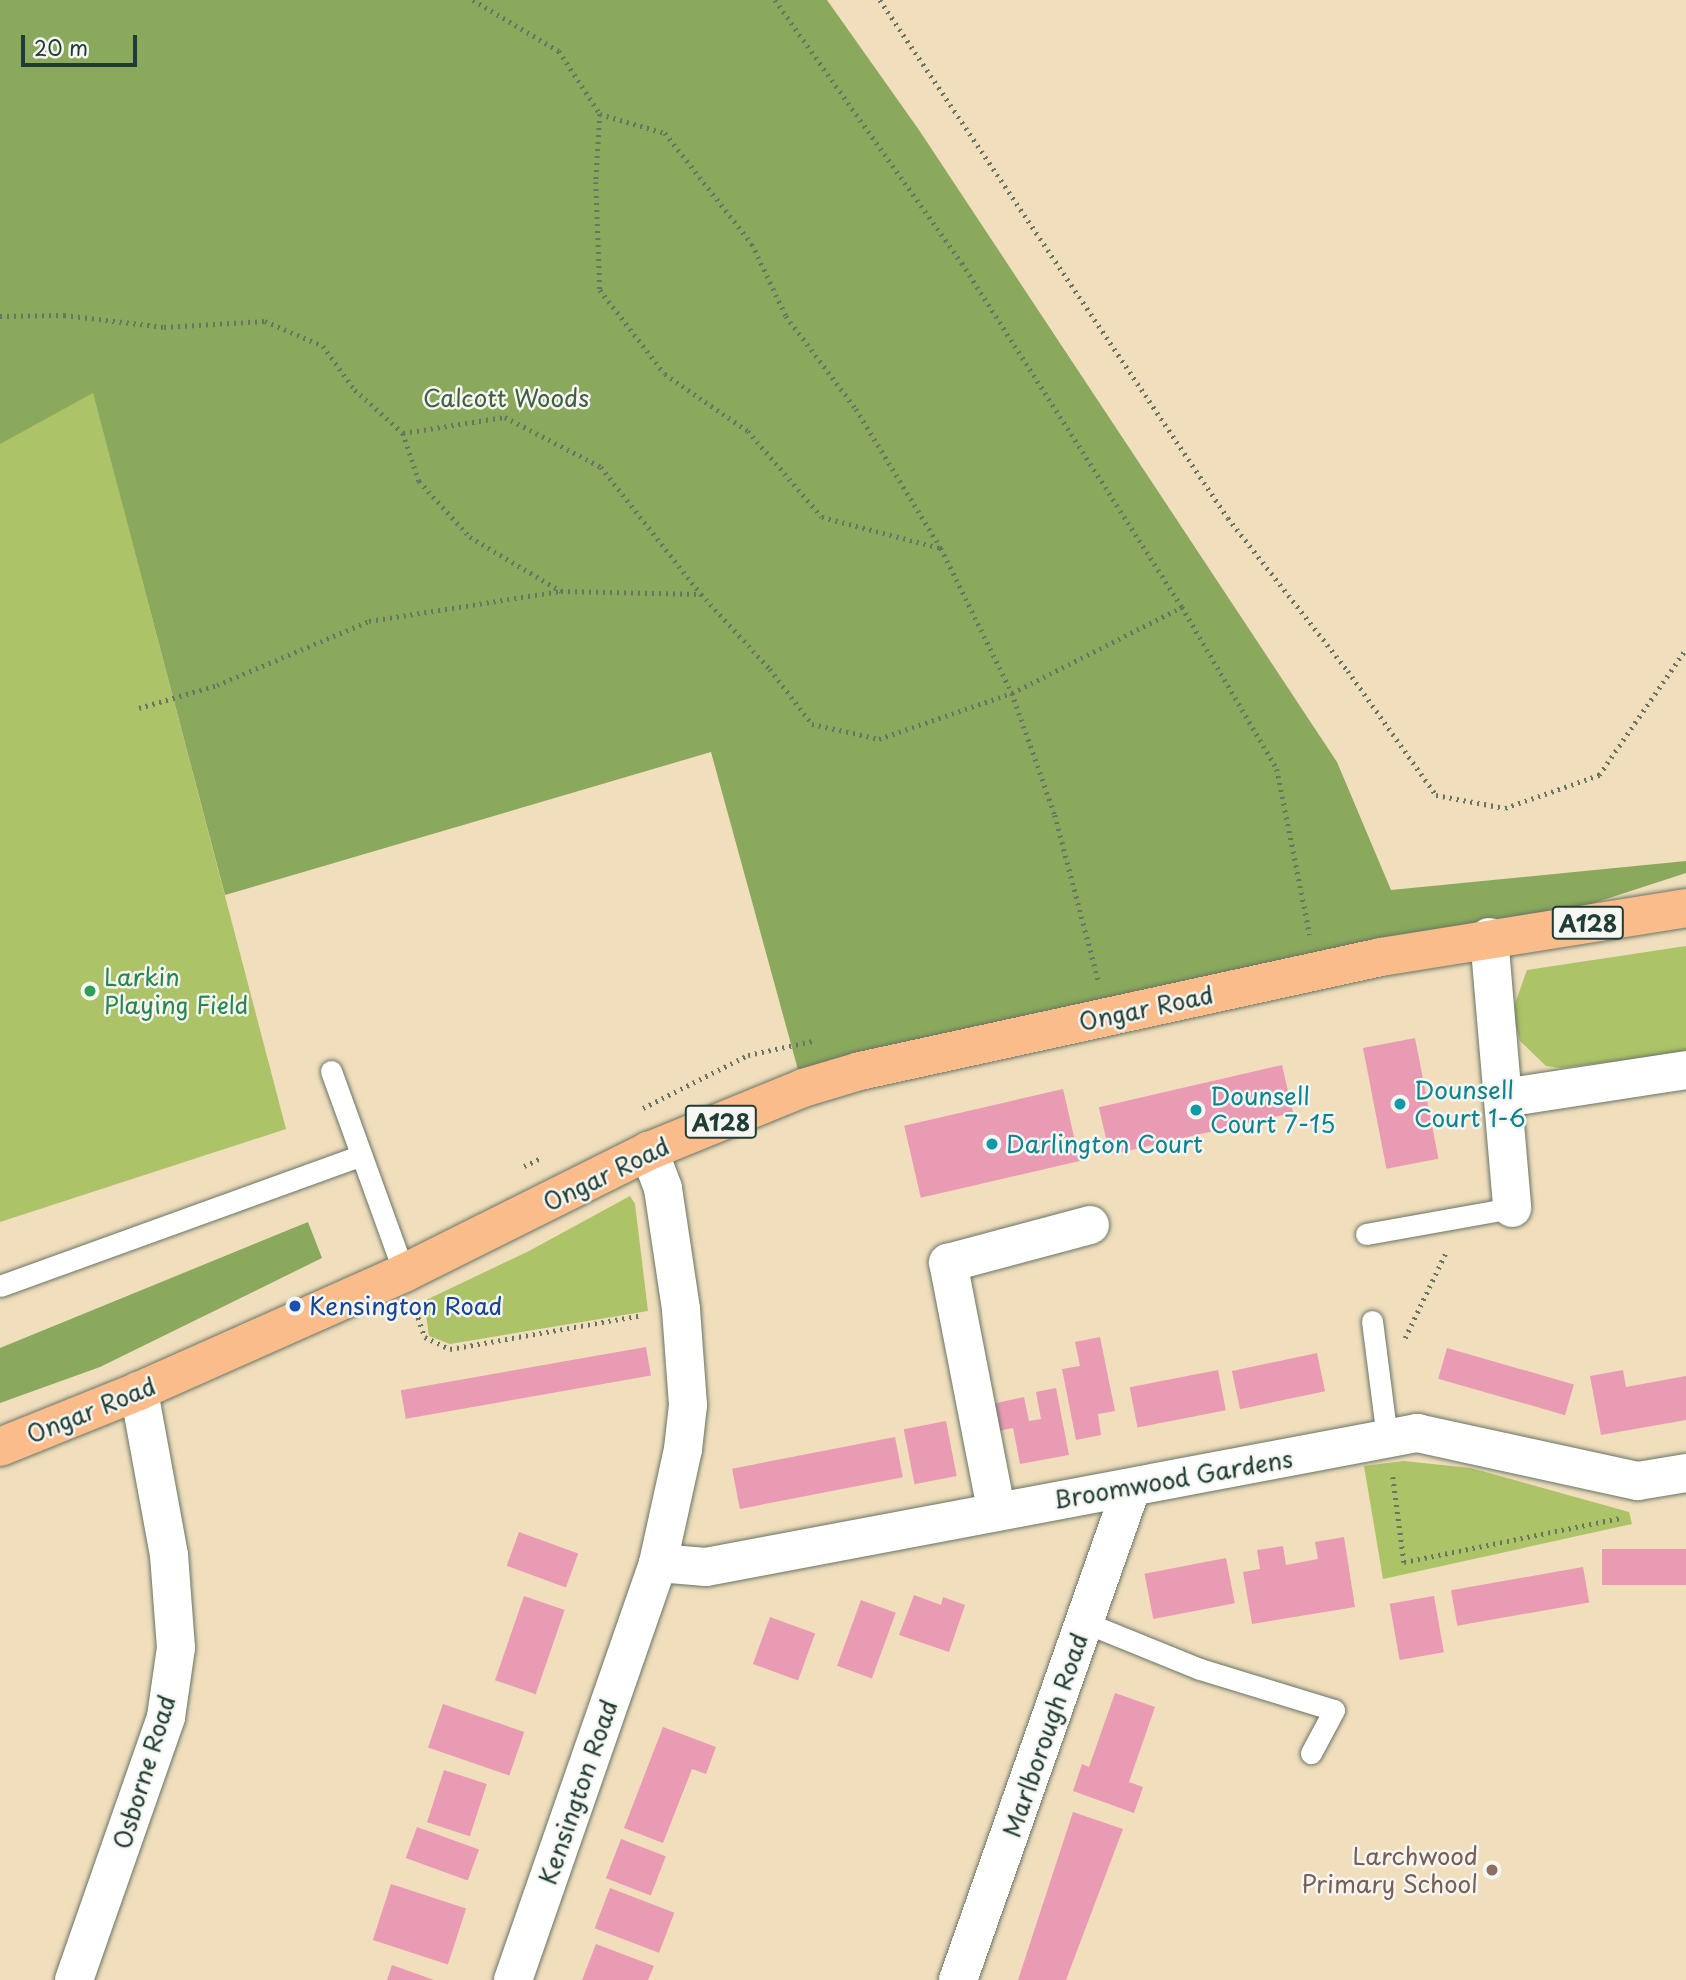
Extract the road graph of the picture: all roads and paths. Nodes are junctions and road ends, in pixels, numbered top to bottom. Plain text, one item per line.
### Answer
1 (473, 0) edge
2 (775, 0) edge
3 (880, 0) edge
4 (600, 114) junction
5 (0, 316) edge
6 (403, 433) junction
7 (941, 548) junction
8 (561, 591) junction
9 (701, 594) junction
10 (1182, 607) junction
11 (1686, 649) edge
12 (1012, 693) junction
13 (139, 708) dead end
14 (1686, 908) edge
15 (1489, 937) junction
16 (1318, 970) junction
17 (1104, 1018) junction
18 (1686, 1070) edge
19 (331, 1071) dead end
20 (1504, 1097) junction
21 (649, 1151) junction
22 (360, 1156) junction
23 (1512, 1208) joint
24 (1475, 1215) junction
25 (1090, 1225) dead end
26 (1366, 1234) dead end
27 (404, 1273) junction
28 (0, 1286) edge
29 (681, 1309) junction
30 (1371, 1321) dead end
31 (1380, 1383) junction
32 (139, 1391) junction
33 (1387, 1438) junction
34 (0, 1447) edge
35 (1686, 1473) edge
36 (1131, 1489) junction
37 (996, 1509) junction
38 (1634, 1516) dead end
39 (658, 1563) junction
40 (1084, 1622) junction
41 (1311, 1754) dead end
42 (74, 1980) edge
43 (513, 1980) edge
44 (958, 1980) edge

1 - 4 path
2 - 10 path
3 - 11 path
4 - 7 path
4 - 7 path
5 - 6 path
6 - 8 path
6 - 9 path
7 - 12 path
8 - 9 path
8 - 13 path
9 - 12 path
10 - 12 path
10 - 16 path
12 - 17 path
14 - 15 main road, Ongar Road / A128
15 - 16 main road, Ongar Road / A128
15 - 20 street
16 - 17 main road, Ongar Road / A128
17 - 21 main road, Ongar Road / A128
18 - 20 street
19 - 22 lane
20 - 23 street
21 - 27 main road, Ongar Road / A128
21 - 29 street, Kensington Road
22 - 27 lane
22 - 28 lane
23 - 24 lane
24 - 26 lane
24 - 31 path
25 - 37 street
27 - 29 path
27 - 32 main road, Ongar Road / A128
29 - 39 street, Kensington Road
30 - 31 lane
31 - 33 lane
32 - 34 main road, Ongar Road / A128
32 - 42 street, Osborne Road
33 - 35 street, Broomwood Gardens
33 - 36 street, Broomwood Gardens
33 - 38 path
36 - 37 street, Broomwood Gardens
36 - 40 street, Marlborough Road
37 - 39 street, Broomwood Gardens
39 - 43 street, Kensington Road
40 - 41 lane
40 - 44 street, Marlborough Road

